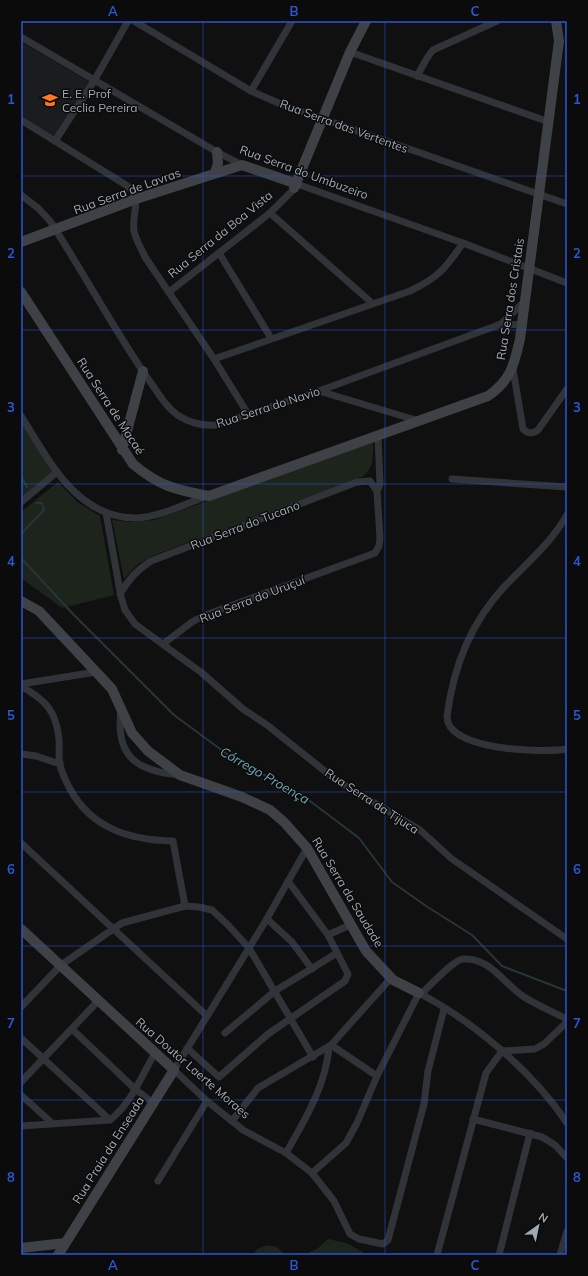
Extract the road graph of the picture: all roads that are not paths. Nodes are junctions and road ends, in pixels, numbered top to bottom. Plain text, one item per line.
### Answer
1 (128, 21) edge
2 (134, 21) edge
3 (292, 21) edge
4 (366, 21) edge
5 (497, 21) edge
6 (556, 21) edge
7 (21, 37) edge
8 (350, 52) junction
9 (417, 76) junction
10 (94, 81) junction
11 (251, 91) junction
12 (322, 119) junction
13 (21, 120) edge
14 (549, 122) junction
15 (55, 141) junction
16 (217, 152) junction
17 (242, 165) junction
18 (215, 174) junction
19 (296, 186) junction
20 (21, 195) edge
21 (538, 195) junction
22 (136, 199) junction
23 (567, 204) edge
24 (270, 213) junction
25 (56, 230) junction
26 (21, 242) edge
27 (463, 243) junction
28 (219, 253) junction
29 (528, 267) junction
30 (567, 283) edge
31 (21, 292) edge
32 (168, 292) junction
33 (524, 302) junction
34 (372, 303) junction
35 (501, 324) junction
36 (521, 325) junction
37 (271, 338) junction
38 (214, 359) junction
39 (513, 369) junction
40 (143, 371) junction
41 (567, 389) edge
42 (319, 391) junction
43 (248, 414) junction
44 (21, 416) edge
45 (421, 421) junction
46 (378, 436) junction
47 (122, 450) junction
48 (57, 472) junction
49 (452, 479) dead end
50 (567, 487) edge
51 (377, 491) junction
52 (209, 496) junction
53 (21, 502) edge
54 (106, 513) junction
55 (567, 515) edge
56 (120, 594) junction
57 (21, 601) edge
58 (163, 644) junction
59 (96, 672) junction
60 (21, 685) edge
61 (121, 707) junction
62 (567, 749) edge
63 (21, 754) edge
64 (60, 764) junction
65 (180, 775) junction
66 (21, 843) edge
67 (307, 848) junction
68 (288, 881) junction
69 (185, 906) junction
70 (267, 919) junction
71 (350, 925) junction
72 (21, 929) edge
73 (113, 929) junction
74 (328, 935) junction
75 (567, 938) edge
76 (249, 948) junction
77 (337, 952) junction
78 (60, 965) junction
79 (312, 969) junction
80 (391, 978) junction
81 (275, 991) junction
82 (420, 994) junction
83 (99, 1000) junction
84 (21, 1007) edge
85 (444, 1009) junction
86 (206, 1015) junction
87 (290, 1020) junction
88 (567, 1020) edge
89 (72, 1029) junction
90 (224, 1033) dead end
91 (21, 1038) edge
92 (330, 1046) junction
93 (187, 1048) junction
94 (502, 1051) junction
95 (155, 1052) junction
96 (313, 1057) junction
97 (44, 1059) junction
98 (174, 1070) junction
99 (377, 1076) junction
100 (21, 1082) edge
101 (135, 1089) junction
102 (21, 1095) edge
103 (207, 1101) junction
104 (153, 1103) junction
105 (473, 1119) junction
106 (110, 1120) junction
107 (232, 1121) junction
108 (52, 1123) junction
109 (567, 1123) edge
110 (21, 1126) edge
111 (530, 1133) junction
112 (286, 1153) junction
113 (567, 1158) edge
114 (312, 1173) junction
115 (158, 1181) dead end
116 (567, 1231) edge
117 (65, 1243) junction
118 (21, 1248) edge
119 (58, 1255) edge
120 (437, 1255) edge
121 (499, 1255) edge
122 (560, 1255) edge

1 - 10 street
2 - 11 street, Rua Serra das Vertentes
3 - 11 street
4 - 8 street, Rua Serra da Boa Vista
5 - 9 street
6 - 14 street, Rua Serra dos Cristais
7 - 10 street, Rua Serra do Umbuzeiro
8 - 9 street
8 - 12 street, Rua Serra da Boa Vista
9 - 14 street
10 - 15 street
10 - 16 street, Rua Serra do Umbuzeiro
11 - 12 street, Rua Serra das Vertentes
12 - 19 street, Rua Serra da Boa Vista
12 - 21 street, Rua Serra das Vertentes
13 - 15 street
14 - 21 street, Rua Serra dos Cristais
15 - 22 street
16 - 17 street, Rua Serra do Umbuzeiro
16 - 18 street
17 - 18 street, Rua Serra de Lavras
17 - 19 street, Rua Serra do Umbuzeiro
18 - 22 street, Rua Serra de Lavras
19 - 24 street, Rua Serra da Boa Vista
19 - 27 street, Rua Serra do Umbuzeiro
20 - 25 street, Rua Serra do Navio
21 - 23 street, Rua Serra das Vertentes
21 - 29 street, Rua Serra dos Cristais
22 - 25 street, Rua Serra de Lavras
22 - 32 street
24 - 28 street, Rua Serra da Boa Vista
24 - 34 street
25 - 26 street, Rua Serra de Lavras
25 - 40 street, Rua Serra do Navio
27 - 29 street, Rua Serra do Umbuzeiro
27 - 34 street
28 - 32 street, Rua Serra da Boa Vista
28 - 37 street
29 - 30 street
29 - 33 street, Rua Serra dos Cristais
31 - 47 street, Rua Serra de Macaé
32 - 38 street
33 - 35 street, Rua Serra do Navio
33 - 36 street, Rua Serra dos Cristais
34 - 37 street
35 - 36 street, Rua Serra do Navio
35 - 42 street, Rua Serra do Navio
36 - 39 street, Rua Serra dos Cristais
37 - 38 street
38 - 43 street
39 - 41 street
39 - 45 street, Rua Serra dos Cristais
40 - 43 street, Rua Serra do Navio
40 - 47 street
42 - 43 street, Rua Serra do Navio
42 - 45 street
44 - 48 street
45 - 46 street, Rua Serra dos Cristais
46 - 51 street, Rua Serra do Uruçuí
46 - 52 street, Rua Serra dos Cristais
47 - 52 street, Rua Serra de Macaé
48 - 53 street
48 - 54 street
49 - 50 street
51 - 56 street, Rua Serra do Tucano
51 - 58 street, Rua Serra do Uruçuí
52 - 54 street
54 - 56 street
55 - 62 street
56 - 58 street
57 - 59 street, Rua Serra da Saudade
58 - 75 street, Rua Serra da Tijuca
59 - 60 street
59 - 61 street, Rua Serra da Saudade
60 - 64 street
61 - 65 street
61 - 65 street, Rua Serra da Saudade
63 - 64 street
64 - 69 street
65 - 67 street, Rua Serra da Saudade
66 - 73 street
67 - 68 street
67 - 71 street, Rua Serra da Saudade
68 - 70 street
68 - 74 street
69 - 73 street
69 - 76 street
70 - 76 street
70 - 79 street
71 - 74 street
71 - 80 street, Rua Serra da Saudade
72 - 78 street, Rua Doutor Laerte Moraes
73 - 78 street
73 - 86 street
74 - 77 street
76 - 81 street
76 - 86 street
77 - 79 street
77 - 87 street
78 - 83 street, Rua Doutor Laerte Moraes
78 - 84 street
79 - 81 street
80 - 82 street, Rua Serra da Saudade
80 - 92 street
81 - 87 street
81 - 90 street
82 - 85 street
82 - 88 street
82 - 99 street
83 - 89 street
83 - 95 street, Rua Doutor Laerte Moraes
85 - 94 street
85 - 114 street, Rua Doutor Laerte Moraes
86 - 93 street
87 - 93 street
87 - 96 street
88 - 94 street
89 - 97 street
89 - 101 street
91 - 97 street
92 - 96 street
92 - 99 street
92 - 112 street
93 - 98 street
94 - 105 street
94 - 109 street
95 - 98 street, Rua Doutor Laerte Moraes
95 - 101 street
96 - 107 street
97 - 100 street
97 - 106 street
98 - 103 street, Rua Doutor Laerte Moraes
98 - 104 street, Rua Praia da Enseada
99 - 114 street
101 - 104 street
101 - 106 street
102 - 108 street
103 - 107 street, Rua Doutor Laerte Moraes
103 - 115 street
104 - 117 street, Rua Praia da Enseada
105 - 111 street
105 - 120 street
106 - 108 street
107 - 112 street, Rua Doutor Laerte Moraes
108 - 110 street
111 - 113 street
111 - 121 street
112 - 114 street, Rua Doutor Laerte Moraes
116 - 122 street
117 - 118 street
117 - 119 street, Rua Praia da Enseada

